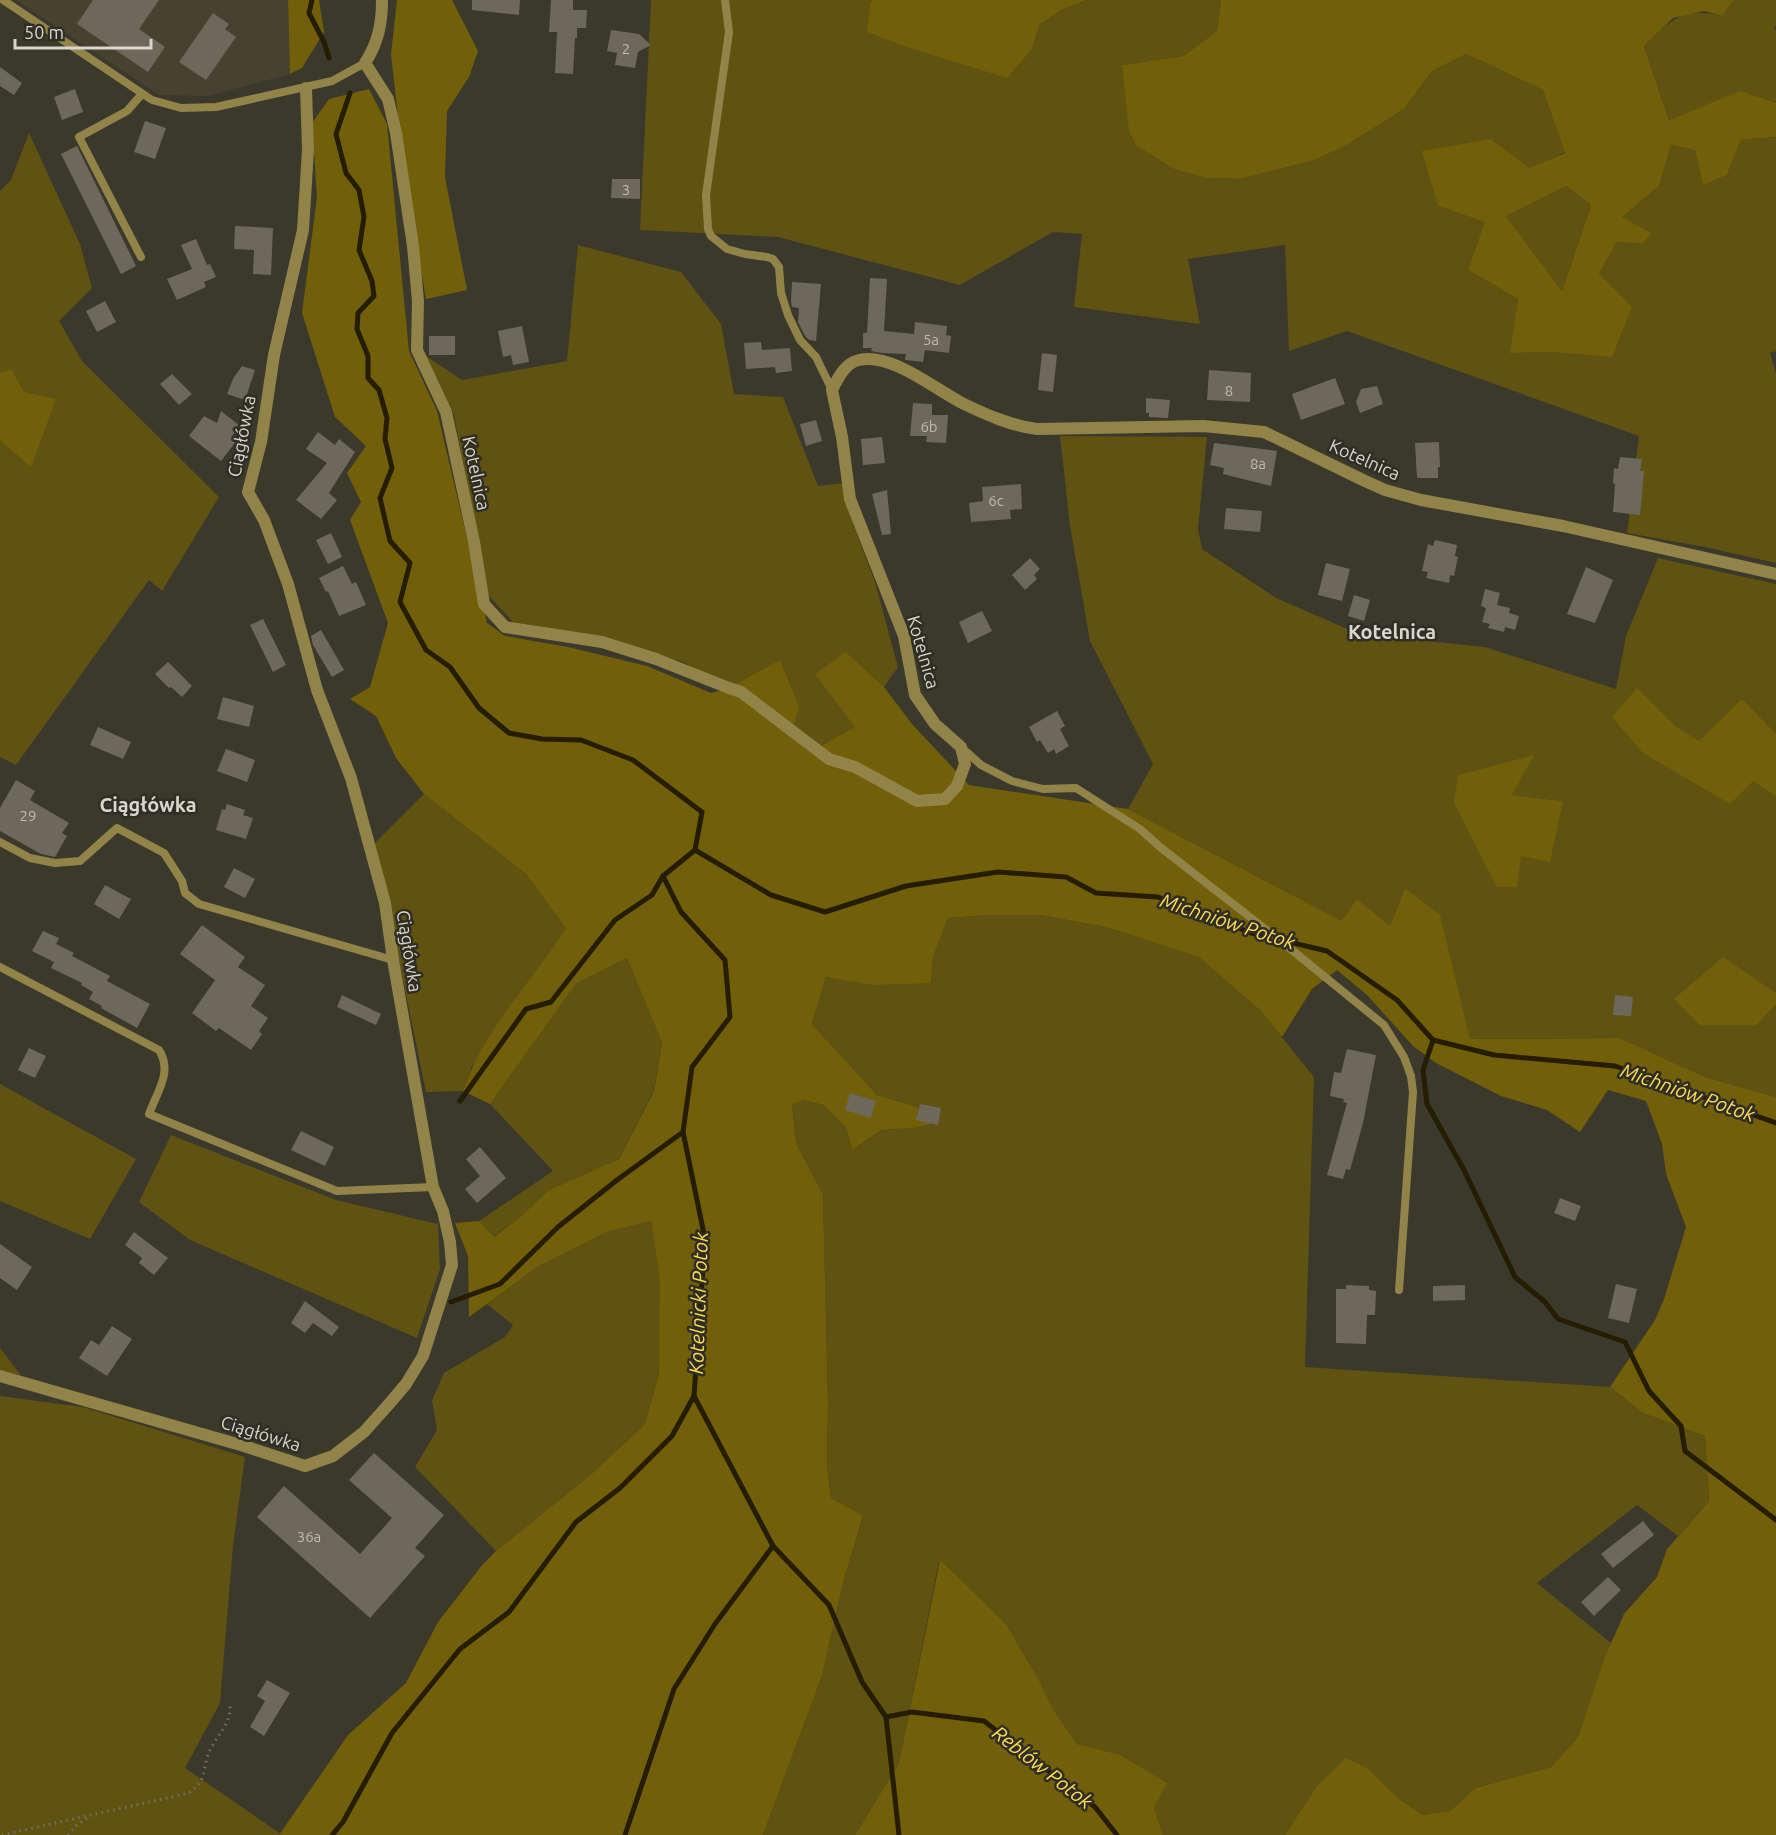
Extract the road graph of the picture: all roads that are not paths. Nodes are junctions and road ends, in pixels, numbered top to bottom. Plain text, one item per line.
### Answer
1 (3, 0) edge
2 (382, 0) edge
3 (725, 0) edge
4 (365, 63) junction
5 (306, 87) junction
6 (142, 94) junction
7 (141, 257) dead end
8 (832, 390) junction
9 (1776, 574) edge
10 (961, 747) junction
11 (0, 842) edge
12 (393, 960) junction
13 (0, 967) edge
14 (433, 1187) junction
15 (1399, 1290) dead end
16 (0, 1376) edge

1 - 6 lane
2 - 4 street
3 - 8 lane
4 - 5 lane
4 - 10 street, Kotelnica
5 - 6 lane
5 - 12 street, Ciągłówka
6 - 7 lane
8 - 9 street, Kotelnica
8 - 10 street, Kotelnica
10 - 15 lane
11 - 12 lane
12 - 14 street, Ciągłówka
13 - 14 lane
14 - 16 street, Ciągłówka

